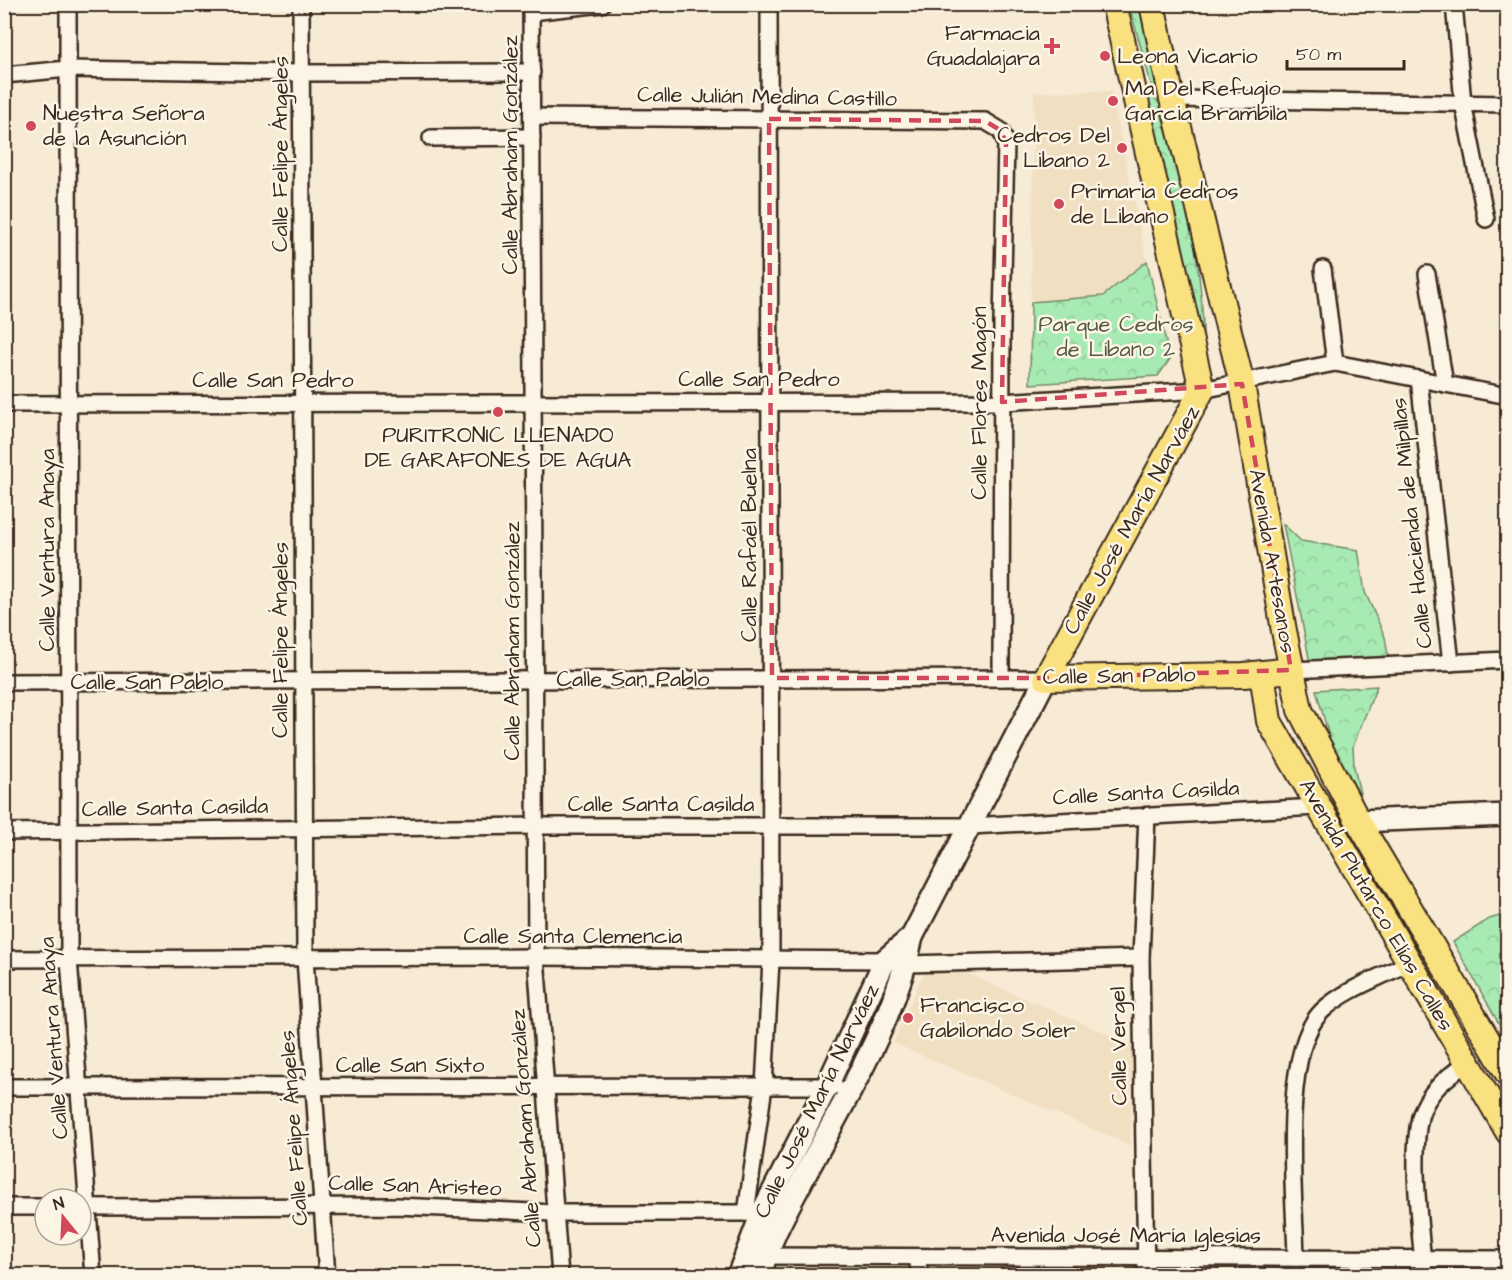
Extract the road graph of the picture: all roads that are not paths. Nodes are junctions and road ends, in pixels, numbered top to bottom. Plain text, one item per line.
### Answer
1 (68, 4) edge
2 (302, 4) edge
3 (602, 4) edge
4 (769, 4) edge
5 (1114, 4) edge
6 (1127, 4) edge
7 (1152, 4) edge
8 (1454, 4) edge
9 (531, 8) edge
10 (68, 69) junction
11 (532, 72) junction
12 (302, 73) junction
13 (4, 75) edge
14 (1172, 99) junction
15 (1463, 103) junction
16 (1508, 104) edge
17 (532, 117) junction
18 (769, 119) junction
19 (1000, 130) joint
20 (532, 137) junction
21 (431, 138) dead end
22 (1486, 219) dead end
23 (1323, 268) dead end
24 (1427, 274) dead end
25 (1335, 363) junction
26 (1419, 379) junction
27 (1242, 384) junction
28 (1445, 384) junction
29 (1202, 390) junction
30 (1508, 396) edge
31 (533, 402) junction
32 (770, 402) junction
33 (1002, 402) junction
34 (303, 403) junction
35 (4, 404) edge
36 (70, 404) junction
37 (1508, 660) edge
38 (1451, 663) junction
39 (1291, 670) junction
40 (1262, 673) junction
41 (772, 678) junction
42 (1001, 678) junction
43 (1046, 678) junction
44 (536, 680) junction
45 (4, 681) edge
46 (70, 681) junction
47 (302, 681) junction
48 (1317, 807) junction
49 (1146, 815) junction
50 (1508, 815) edge
51 (1358, 821) junction
52 (536, 826) junction
53 (970, 826) junction
54 (771, 827) junction
55 (304, 829) junction
56 (4, 832) edge
57 (69, 832) junction
58 (912, 937) junction
59 (536, 957) junction
60 (305, 958) junction
61 (1141, 958) junction
62 (4, 959) edge
63 (69, 959) junction
64 (885, 960) junction
65 (771, 961) junction
66 (1410, 962) junction
67 (907, 964) junction
68 (1468, 1062) junction
69 (1508, 1074) edge
70 (764, 1086) junction
71 (827, 1086) junction
72 (852, 1086) junction
73 (79, 1087) junction
74 (314, 1087) junction
75 (546, 1087) junction
76 (4, 1088) edge
77 (1508, 1132) edge
78 (83, 1187) edge
79 (323, 1206) junction
80 (4, 1207) edge
81 (33, 1207) edge
82 (93, 1207) edge
83 (555, 1213) junction
84 (754, 1213) junction
85 (777, 1229) junction
86 (89, 1247) edge
87 (917, 1257) junction
88 (1144, 1258) junction
89 (1296, 1258) junction
90 (1423, 1258) junction
91 (1508, 1259) edge
92 (741, 1266) edge
93 (763, 1266) edge
94 (93, 1275) edge
95 (327, 1275) edge
96 (560, 1275) edge
97 (920, 1275) edge
98 (1146, 1275) edge
99 (1424, 1275) edge

1 - 10 street, Calle Ventura Anaya
2 - 12 street, Calle Felipe Ángeles
3 - 9 street
4 - 18 street, Calle Rafaél Buelna
5 - 29 main road
6 - 14 main road
7 - 14 main road, Avenida Artesanos
8 - 15 street
9 - 11 street, Calle Abraham González
10 - 12 street
10 - 13 street
10 - 36 street, Calle Ventura Anaya
11 - 12 street
11 - 17 street, Calle Abraham González
12 - 34 street, Calle Felipe Ángeles
14 - 15 street
14 - 27 main road, Avenida Artesanos
15 - 16 street
15 - 22 street
17 - 18 street, Calle Julián Medina Castillo
17 - 20 street, Calle Abraham González
18 - 19 street, Calle Julián Medina Castillo
18 - 32 street, Calle Rafaél Buelna
19 - 33 street, Calle Flores Magón
20 - 21 street
20 - 31 street, Calle Abraham González
23 - 25 street
24 - 28 street
25 - 26 street, Calle San Pedro
25 - 27 street, Calle San Pedro
26 - 28 street, Calle San Pedro
26 - 38 street, Calle Hacienda de Milpillas
27 - 29 street, Calle San Pedro
27 - 39 main road, Avenida Artesanos
28 - 30 street, Calle San Pedro
29 - 33 street, Calle San Pedro
29 - 43 main road, Calle José María Narváez
31 - 32 street, Calle San Pedro
31 - 34 street, Calle San Pedro
31 - 44 street, Calle Abraham González
32 - 33 street, Calle San Pedro
32 - 41 street, Calle Rafaél Buelna
33 - 42 street, Calle Flores Magón
34 - 36 street, Calle San Pedro
34 - 47 street, Calle Felipe Ángeles
35 - 36 street, Calle San Pedro
36 - 46 street, Calle Ventura Anaya
37 - 38 street
38 - 39 street
39 - 40 main road, Calle San Pablo
39 - 51 main road, Avenida Artesanos
40 - 43 main road, Calle San Pablo
40 - 48 main road, Avenida Plutarco Elías Calles
41 - 42 street, Calle San Pablo
41 - 44 street, Calle San Pablo
41 - 54 street, Calle Rafaél Buelna
42 - 43 street, Calle San Pablo
43 - 53 street, Calle José María Narváez
44 - 47 street, Calle San Pablo
44 - 52 street, Calle Abraham González
45 - 46 street, Calle San Pablo
46 - 47 street, Calle San Pablo
46 - 57 street, Calle Ventura Anaya
47 - 55 street, Calle Felipe Ángeles
48 - 49 street, Calle Santa Casilda
48 - 66 main road, Avenida Plutarco Elías Calles
49 - 53 street, Calle Santa Casilda
49 - 61 street, Calle Vergel
50 - 51 street
51 - 69 main road, Avenida Artesanos
52 - 54 street, Calle Santa Casilda
52 - 55 street, Calle Santa Casilda
52 - 59 street, Calle Abraham González
53 - 54 street, Calle Santa Casilda
53 - 58 street, Calle José María Narváez
54 - 65 street, Calle Rafaél Buelna
55 - 57 street, Calle Santa Casilda
55 - 60 street, Calle Felipe Ángeles
56 - 57 street, Calle Santa Casilda
57 - 63 street, Calle Ventura Anaya
58 - 64 street, Calle José María Narváez
58 - 67 street, Calle José María Narváez
59 - 60 street, Calle Santa Clemencia
59 - 65 street, Calle Santa Clemencia
59 - 75 street, Calle Abraham González
60 - 63 street, Calle Santa Clemencia
60 - 74 street, Calle Felipe Ángeles
61 - 67 street, Calle Santa Clemencia
61 - 88 street, Calle Vergel
62 - 63 street, Calle Santa Clemencia
63 - 73 street, Calle Ventura Anaya
64 - 65 street, Calle Santa Clemencia
64 - 67 street, Calle Santa Clemencia
64 - 71 street, Calle José María Narváez
65 - 70 street, Calle Rafaél Buelna
66 - 68 main road, Avenida Plutarco Elías Calles
66 - 89 street
67 - 72 street, Calle José María Narváez
68 - 77 main road, Avenida Plutarco Elías Calles
68 - 90 street
70 - 71 street, Calle San Sixto
70 - 75 street, Calle San Sixto
70 - 84 street, Calle Rafaél Buelna
71 - 72 street, Calle San Sixto
71 - 84 street, Calle José María Narváez
72 - 85 street, Calle José María Narváez
73 - 74 street, Calle San Sixto
73 - 76 street, Calle San Sixto
73 - 78 street, Calle Ventura Anaya
74 - 75 street, Calle San Sixto
74 - 79 street, Calle Felipe Ángeles
75 - 83 street, Calle Abraham González
79 - 82 street, Calle San Aristeo
79 - 83 street, Calle San Aristeo
79 - 95 street, Calle Felipe Ángeles
80 - 81 street
83 - 84 street, Calle San Aristeo
83 - 96 street, Calle Abraham González
84 - 85 street
84 - 92 street, Calle José María Narváez
85 - 93 street, Calle José María Narváez
86 - 94 street, Calle Ventura Anaya
87 - 88 street, Avenida José María Iglesias
87 - 93 street, Avenida José María Iglesias
87 - 97 street
88 - 89 street, Avenida José María Iglesias
88 - 98 street, Calle Vergel
89 - 90 street, Avenida José María Iglesias
90 - 91 street, Avenida José María Iglesias
90 - 99 street
92 - 93 street, Avenida José María Iglesias

